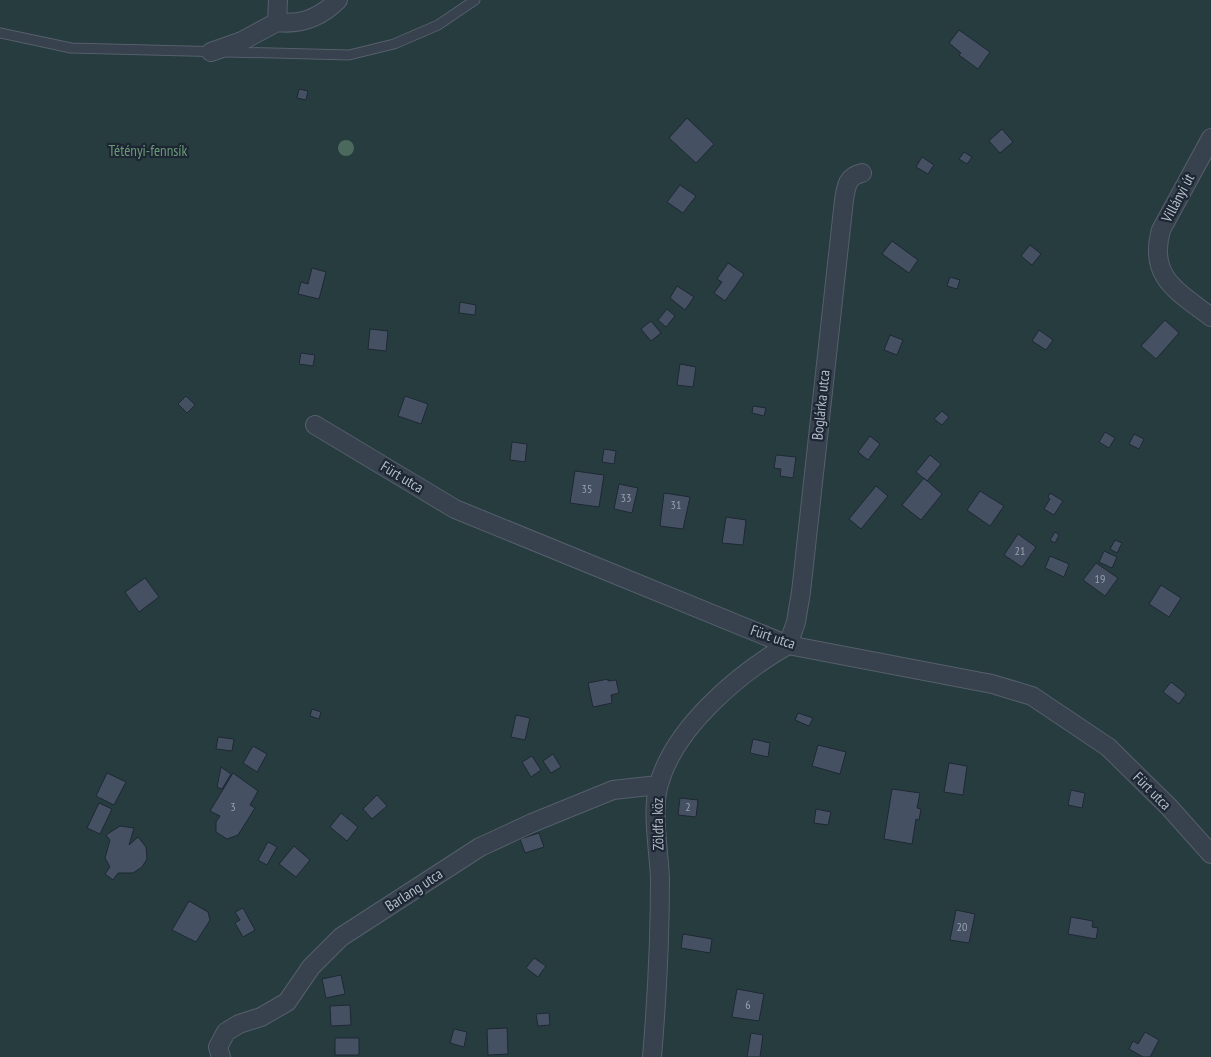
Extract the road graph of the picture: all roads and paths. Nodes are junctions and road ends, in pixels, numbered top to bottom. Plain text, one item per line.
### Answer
1 (278, 0) edge
2 (338, 0) edge
3 (475, 0) edge
4 (277, 22) junction
5 (0, 33) edge
6 (211, 52) junction
7 (1211, 138) edge
8 (862, 173) dead end
9 (1211, 317) edge
10 (315, 425) dead end
11 (788, 645) junction
12 (658, 785) junction
13 (1211, 854) edge
14 (221, 1057) edge
15 (652, 1057) edge

1 - 4 street
2 - 4 street
3 - 6 lane
4 - 6 street
5 - 6 lane
7 - 9 street, Villányi út
8 - 11 street, Boglárka utca
10 - 11 street, Fürt utca
11 - 12 street, Zöldfa köz
11 - 13 street, Fürt utca
12 - 14 street, Barlang utca
12 - 15 street, Zöldfa köz

